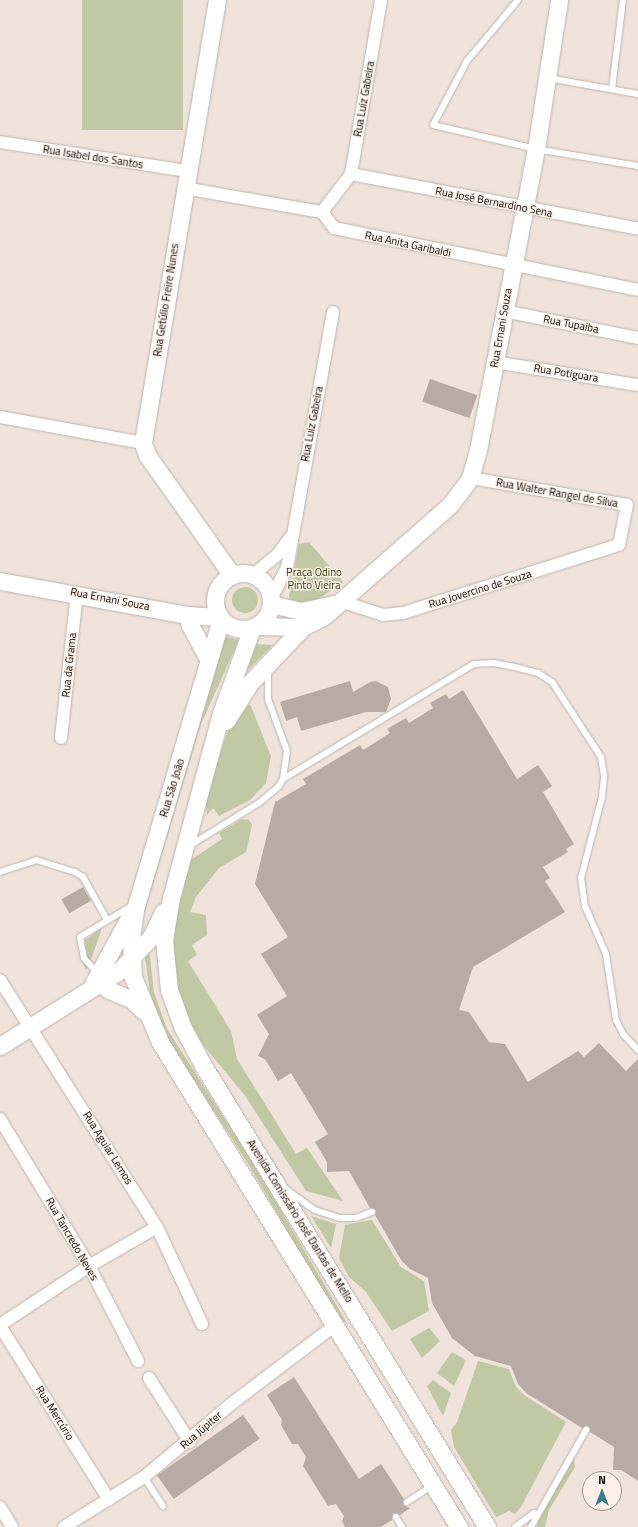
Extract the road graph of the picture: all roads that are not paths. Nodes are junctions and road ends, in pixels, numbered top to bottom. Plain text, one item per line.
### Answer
1 (217, 0) edge
2 (380, 0) edge
3 (518, 0) edge
4 (559, 0) edge
5 (623, 0) edge
6 (547, 78) junction
7 (612, 89) junction
8 (638, 94) edge
9 (0, 142) edge
10 (536, 149) junction
11 (638, 166) edge
12 (351, 174) junction
13 (186, 179) junction
14 (523, 208) junction
15 (322, 212) junction
16 (638, 229) edge
17 (511, 265) junction
18 (638, 290) edge
19 (504, 311) junction
20 (333, 312) dead end
21 (638, 338) edge
22 (494, 362) junction
23 (638, 385) edge
24 (0, 417) edge
25 (143, 442) junction
26 (470, 478) junction
27 (291, 536) junction
28 (619, 545) joint
29 (232, 575) junction
30 (253, 575) junction
31 (0, 581) edge
32 (77, 593) junction
33 (340, 601) junction
34 (271, 602) junction
35 (188, 616) junction
36 (220, 618) junction
37 (254, 627) junction
38 (303, 627) junction
39 (208, 658) junction
40 (268, 664) junction
41 (61, 738) dead end
42 (214, 740) junction
43 (283, 779) junction
44 (186, 848) junction
45 (0, 872) edge
46 (171, 898) junction
47 (136, 906) junction
48 (106, 918) junction
49 (130, 959) junction
50 (0, 980) edge
51 (97, 982) junction
52 (145, 1012) junction
53 (32, 1027) junction
54 (0, 1046) edge
55 (638, 1050) edge
56 (0, 1119) edge
57 (262, 1161) junction
58 (372, 1212) dead end
59 (157, 1227) junction
60 (89, 1266) junction
61 (202, 1324) dead end
62 (0, 1326) edge
63 (334, 1326) junction
64 (138, 1361) dead end
65 (149, 1378) dead end
66 (586, 1430) dead end
67 (190, 1442) junction
68 (144, 1477) junction
69 (431, 1480) junction
70 (109, 1500) junction
71 (406, 1502) dead end
72 (163, 1506) dead end
73 (0, 1508) edge
74 (539, 1508) junction
75 (396, 1517) dead end
76 (12, 1527) edge
77 (64, 1527) edge
78 (402, 1527) edge
79 (459, 1527) edge
80 (470, 1527) edge
81 (487, 1527) edge
82 (516, 1527) edge
83 (530, 1527) edge

1 - 13 street, Rua Getúlio Freire Nunes
2 - 12 street, Rua Luiz Gabeira
3 - 10 lane
4 - 6 street, Rua Ernani Souza
5 - 7 lane
6 - 7 lane
6 - 10 street, Rua Ernani Souza
7 - 8 lane
9 - 13 street, Rua Isabel dos Santos
10 - 11 lane
10 - 14 street, Rua Ernani Souza
12 - 14 street, Rua José Bernardino Sena
12 - 15 street, Rua Luiz Gabeira
13 - 15 street
13 - 25 street, Rua Getúlio Freire Nunes
14 - 16 street, Rua José Bernardino Sena
14 - 17 street, Rua Ernani Souza
15 - 17 street, Rua Anita Garibaldi
17 - 18 street, Rua Anita Garibaldi
17 - 19 street, Rua Ernani Souza
19 - 21 street, Rua Tupaiba
19 - 22 street, Rua Ernani Souza
20 - 27 street, Rua Luiz Gabeira
22 - 23 street, Rua Potiguara
22 - 26 street, Rua Ernani Souza
24 - 25 street
25 - 29 street
26 - 28 street, Rua Walter Rangel de Silva
26 - 33 street, Rua Ernani Souza
27 - 30 street, Rua Luiz Gabeira
27 - 34 street, Rua Luiz Gabeira
28 - 33 street, Rua Jovercino de Souza
29 - 30 street
29 - 36 street
30 - 34 street
31 - 32 street, Rua Ernani Souza
32 - 35 street, Rua Ernani Souza
32 - 41 street, Rua da Grama
33 - 34 street, Rua Ernani Souza
33 - 38 street, Rua Ernani Souza
34 - 37 street
35 - 36 street, Rua Ernani Souza
35 - 39 street
36 - 37 street
36 - 39 street, Rua São João
37 - 38 street, Rua Ernani Souza
37 - 42 street
38 - 40 street
39 - 47 street, Rua São João
40 - 42 street
40 - 43 lane
42 - 44 street
43 - 44 lane
43 - 55 lane
44 - 46 street
45 - 48 lane
46 - 49 street
46 - 57 street, Avenida Comissário José Dantas de Mello
47 - 48 lane
47 - 49 street, Rua São João
47 - 51 street
48 - 51 lane
49 - 51 street
49 - 52 street
50 - 53 street, Rua Aguiar Lemos
51 - 52 street
51 - 53 street
52 - 63 street
53 - 54 street
53 - 59 street, Rua Aguiar Lemos
56 - 60 street, Rua Tancredo Neves
57 - 58 lane
57 - 81 street, Avenida Comissário José Dantas de Mello
59 - 60 street
59 - 61 street, Rua Aguiar Lemos
60 - 62 street
60 - 64 street, Rua Tancredo Neves
62 - 70 street, Rua Mercúrio
63 - 67 street, Rua Júpiter
63 - 69 street
65 - 67 street
66 - 74 lane
67 - 68 street, Rua Júpiter
68 - 70 street, Rua Júpiter
68 - 72 lane
69 - 71 lane
69 - 79 street
69 - 80 street
70 - 77 street, Rua Júpiter
73 - 76 street
74 - 82 lane
74 - 83 lane
75 - 78 lane

